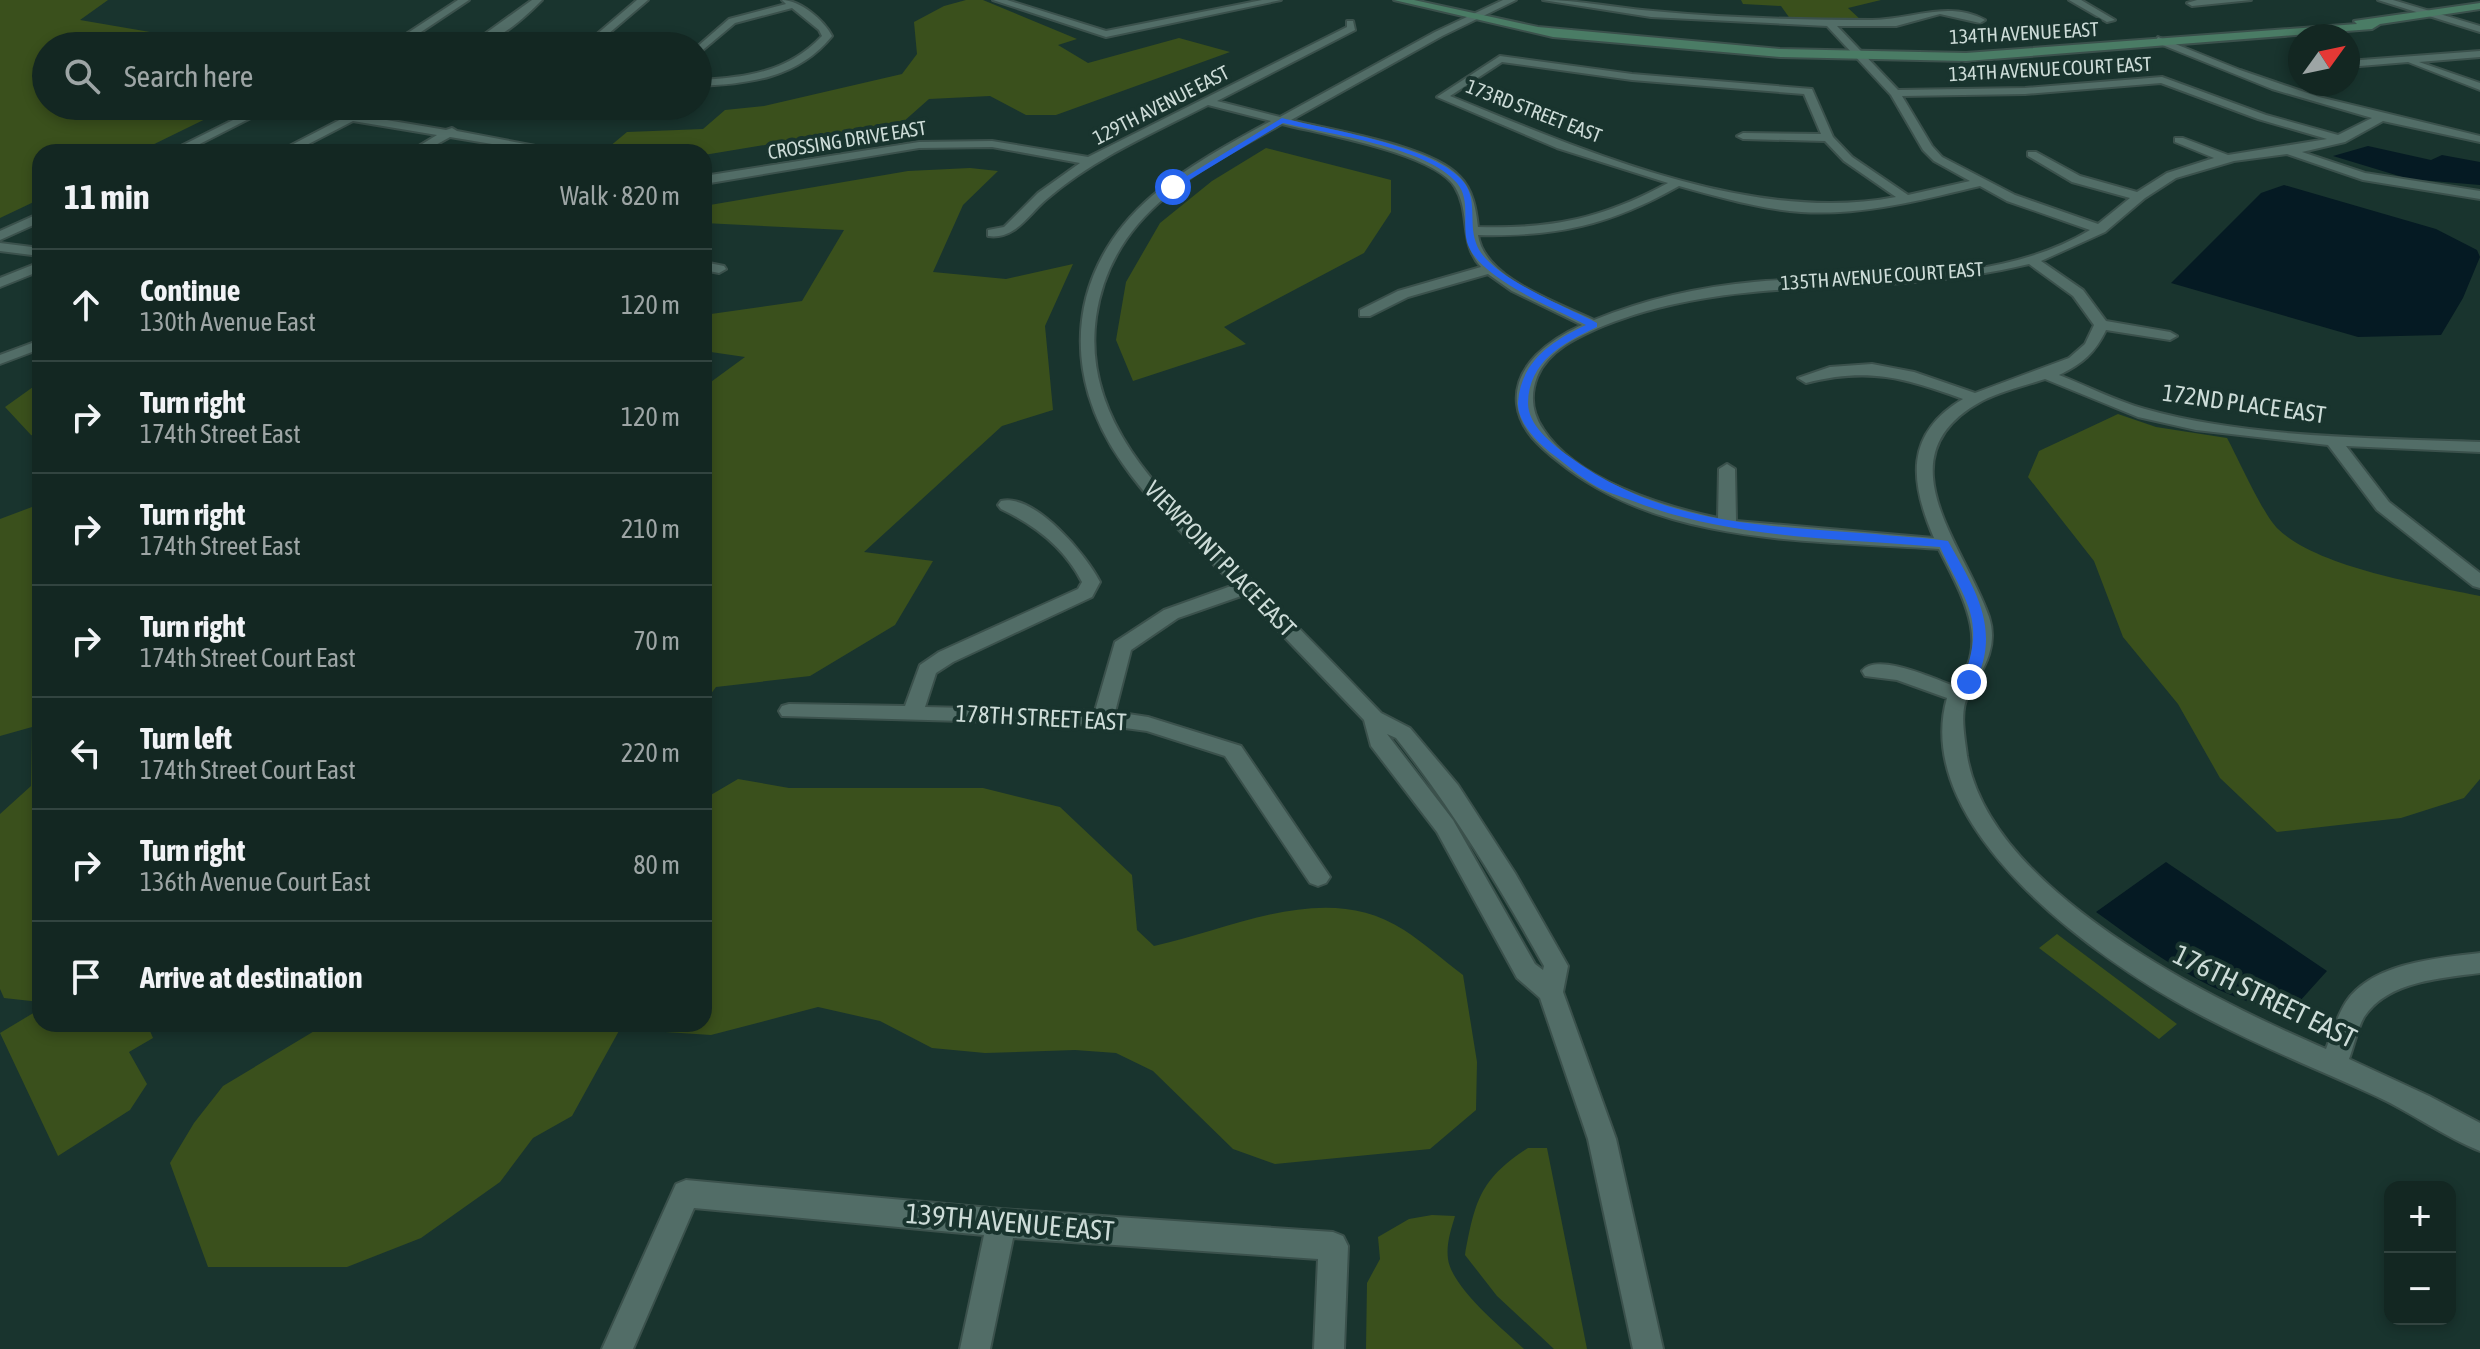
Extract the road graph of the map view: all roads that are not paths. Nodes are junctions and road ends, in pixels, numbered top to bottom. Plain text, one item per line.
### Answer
1 (464, 0) edge
2 (537, 0) edge
3 (643, 0) edge
4 (998, 0) edge
5 (1276, 0) edge
6 (1399, 0) edge
7 (1511, 0) edge
8 (1548, 0) edge
9 (1645, 0) edge
10 (2074, 0) edge
11 (2246, 0) edge
12 (2383, 0) edge
13 (790, 2) edge
14 (2192, 3) dead end
15 (2480, 4) edge
16 (1041, 5) dead end
17 (1942, 5) edge
18 (1027, 9) junction
19 (1631, 11) junction
20 (2434, 15) junction
21 (1470, 17) junction
22 (1980, 20) dead end
23 (2110, 20) dead end
24 (1350, 23) dead end
25 (1830, 24) junction
26 (2480, 29) edge
27 (415, 32) edge
28 (495, 32) edge
29 (605, 32) edge
30 (712, 39) edge
31 (2158, 40) junction
32 (2480, 54) edge
33 (1862, 55) junction
34 (2405, 61) junction
35 (2360, 63) edge
36 (712, 82) edge
37 (2480, 87) edge
38 (1895, 93) junction
39 (1208, 102) junction
40 (2379, 119) junction
41 (240, 120) edge
42 (345, 120) edge
43 (373, 120) edge
44 (1282, 120) junction
45 (452, 131) junction
46 (1743, 136) dead end
47 (1828, 138) junction
48 (2480, 139) edge
49 (2179, 140) dead end
50 (2341, 140) junction
51 (191, 144) edge
52 (299, 144) edge
53 (429, 144) edge
54 (519, 144) edge
55 (2291, 152) junction
56 (2032, 154) dead end
57 (2229, 160) junction
58 (1090, 161) junction
59 (712, 179) edge
60 (1678, 182) junction
61 (1978, 183) junction
62 (2480, 195) edge
63 (2138, 196) junction
64 (1906, 199) junction
65 (32, 221) edge
66 (2100, 229) junction
67 (1471, 231) junction
68 (993, 233) dead end
69 (0, 236) edge
70 (0, 247) edge
71 (32, 251) edge
72 (2030, 259) junction
73 (712, 268) edge
74 (32, 269) edge
75 (719, 269) dead end
76 (1489, 269) junction
77 (0, 283) edge
78 (1365, 313) dead end
79 (1594, 325) junction
80 (2101, 325) junction
81 (2170, 336) dead end
82 (32, 347) edge
83 (0, 360) edge
84 (2047, 375) junction
85 (1806, 378) dead end
86 (1972, 397) junction
87 (2333, 441) junction
88 (2480, 447) edge
89 (1727, 469) dead end
90 (1007, 505) dead end
91 (1727, 525) junction
92 (1944, 544) junction
93 (2480, 582) edge
94 (1247, 587) junction
95 (1872, 671) dead end
96 (1958, 695) junction
97 (789, 711) dead end
98 (913, 712) junction
99 (1103, 718) junction
100 (1318, 877) dead end
101 (2480, 963) edge
102 (2335, 1063) junction
103 (2480, 1138) edge
104 (1001, 1223) junction
105 (617, 1349) edge
106 (975, 1349) edge
107 (1329, 1349) edge
108 (1648, 1349) edge

1 - 27 street
2 - 28 street
3 - 29 street
4 - 18 street
5 - 18 street
6 - 21 street, 134TH AVENUE EAST
7 - 21 street, VIEWPOINT PLACE EAST
8 - 19 street
9 - 19 street
10 - 23 street
11 - 14 street
12 - 20 street
13 - 30 street
13 - 36 street
15 - 20 street, 134TH AVENUE EAST
16 - 18 street
17 - 22 street
17 - 25 street
19 - 25 street
20 - 26 street
20 - 31 street, 134TH AVENUE EAST
21 - 33 street, 134TH AVENUE EAST
21 - 44 street, VIEWPOINT PLACE EAST
24 - 39 street, 129TH AVENUE EAST
25 - 33 street
31 - 33 street, 134TH AVENUE EAST
31 - 40 street
32 - 34 street
33 - 38 street
34 - 35 street
34 - 37 street
38 - 50 street, 134TH AVENUE COURT EAST
38 - 61 street
39 - 44 street
39 - 58 street, 129TH AVENUE EAST
40 - 48 street
40 - 50 street, 135TH AVENUE COURT EAST
41 - 51 street
42 - 52 street
43 - 45 street
44 - 67 street
44 - 94 street, VIEWPOINT PLACE EAST
45 - 53 street
45 - 54 street
46 - 47 street
47 - 60 street, 173RD STREET EAST
47 - 64 street
49 - 57 street
50 - 55 street, 135TH AVENUE COURT EAST
55 - 57 street, 135TH AVENUE COURT EAST
55 - 62 street
56 - 63 street
57 - 63 street, 135TH AVENUE COURT EAST
58 - 59 street, CROSSING DRIVE EAST
58 - 68 street, 129TH AVENUE EAST
60 - 64 street
60 - 67 street
61 - 64 street
61 - 66 street
63 - 66 street, 135TH AVENUE COURT EAST
65 - 69 street
66 - 72 street, 135TH AVENUE COURT EAST
67 - 76 street
70 - 71 street
72 - 79 street, 135TH AVENUE COURT EAST
72 - 80 street
73 - 75 street
74 - 77 street
76 - 78 street
76 - 79 street
79 - 91 street, 135TH AVENUE COURT EAST
80 - 81 street
80 - 84 street
82 - 83 street
84 - 86 street
84 - 87 street, 172ND PLACE EAST
85 - 86 street
86 - 92 street
87 - 88 street
87 - 93 street, 172ND PLACE EAST
89 - 91 street
90 - 98 street
91 - 92 street, 135TH AVENUE COURT EAST
92 - 96 street
94 - 99 street
94 - 108 street, VIEWPOINT PLACE EAST
95 - 96 street
96 - 102 street, 176TH STREET EAST
97 - 98 street, 178TH STREET EAST
98 - 99 street, 178TH STREET EAST
99 - 100 street, 178TH STREET EAST
101 - 102 street
102 - 103 street, 176TH STREET EAST
104 - 105 street, 139TH AVENUE EAST
104 - 106 street
104 - 107 street, 139TH AVENUE EAST

